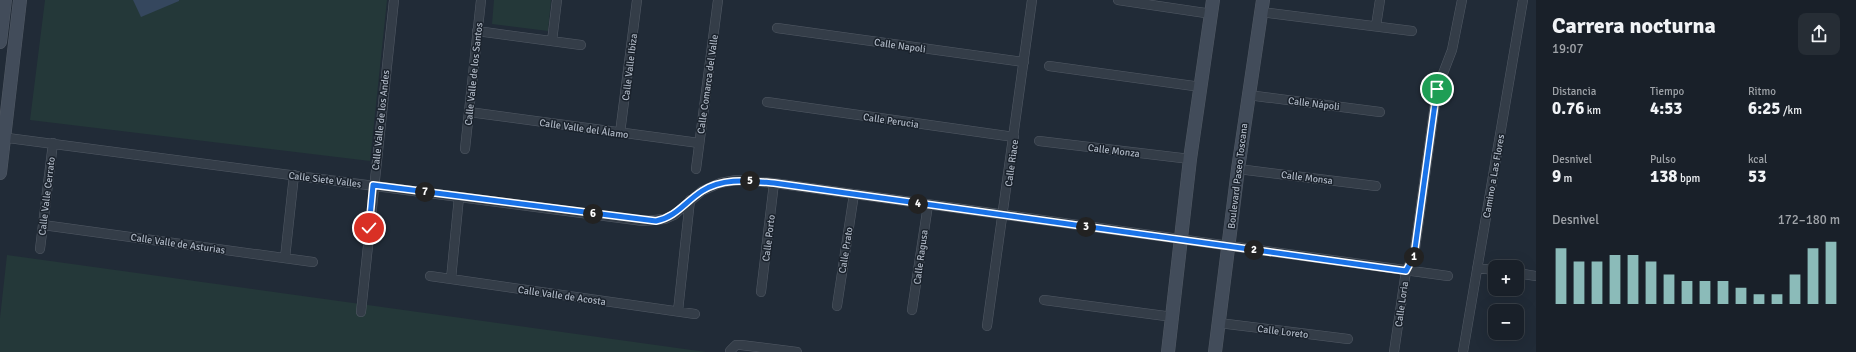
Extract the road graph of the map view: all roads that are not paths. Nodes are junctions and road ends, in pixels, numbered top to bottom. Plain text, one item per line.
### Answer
1 (5, 0) edge
2 (20, 0) edge
3 (394, 0) edge
4 (481, 0) edge
5 (557, 0) edge
6 (637, 0) edge
7 (718, 0) edge
8 (1032, 0) edge
9 (1118, 0) edge
10 (1213, 0) edge
11 (1380, 0) edge
12 (1462, 0) edge
13 (1523, 0) edge
14 (1262, 6) edge
15 (1212, 14) junction
16 (1, 18) edge
17 (1376, 26) junction
18 (776, 28) dead end
19 (478, 31) junction
20 (1412, 31) dead end
21 (552, 41) junction
22 (0, 42) edge
23 (581, 45) dead end
24 (1024, 62) junction
25 (1049, 66) dead end
26 (1201, 87) junction
27 (1248, 95) junction
28 (4, 102) edge
29 (767, 102) dead end
30 (469, 112) junction
31 (1380, 112) dead end
32 (620, 133) junction
33 (2, 137) edge
34 (1014, 138) junction
35 (1039, 142) dead end
36 (53, 143) junction
37 (699, 143) junction
38 (465, 149) dead end
39 (1190, 159) junction
40 (696, 168) dead end
41 (1238, 169) junction
42 (0, 174) edge
43 (294, 175) junction
44 (774, 183) junction
45 (373, 185) junction
46 (1376, 186) dead end
47 (854, 194) junction
48 (460, 197) junction
49 (690, 200) junction
50 (928, 205) junction
51 (1003, 215) junction
52 (43, 224) junction
53 (1181, 240) junction
54 (1228, 246) junction
55 (40, 249) dead end
56 (285, 258) junction
57 (313, 262) dead end
58 (1477, 268) junction
59 (1488, 269) edge
60 (1406, 271) junction
61 (1524, 274) edge
62 (430, 276) dead end
63 (1448, 276) dead end
64 (1536, 276) edge
65 (451, 279) junction
66 (761, 292) dead end
67 (1044, 300) dead end
68 (837, 306) dead end
69 (912, 310) dead end
70 (678, 311) junction
71 (361, 312) dead end
72 (695, 314) dead end
73 (1173, 316) junction
74 (1219, 323) junction
75 (987, 326) dead end
76 (1348, 339) dead end
77 (730, 351) dead end
78 (797, 352) edge
79 (1168, 352) edge
80 (1215, 352) edge
81 (1394, 352) edge
82 (1463, 352) edge

1 - 16 street
2 - 28 street
3 - 45 street, Calle Valle de los Andes
4 - 19 street, Calle Valle de los Santos
5 - 21 street
6 - 32 street, Calle Valle Ibiza
7 - 37 street, Calle Comarca del Valle
8 - 24 street, Calle Riace
9 - 15 street
10 - 15 street
11 - 17 street
12 - 60 street, Calle Loria
13 - 58 street, Camino a Las Flores
14 - 17 street
14 - 27 street, Boulevard Paseo Toscana
15 - 26 street
16 - 22 street
17 - 20 street
18 - 24 street, Calle Napoli
19 - 21 street
19 - 30 street, Calle Valle de los Santos
21 - 23 street
24 - 34 street, Calle Riace
25 - 26 street
26 - 39 street
27 - 31 street, Calle Nápoli
27 - 41 street, Boulevard Paseo Toscana
28 - 33 street
29 - 34 street, Calle Perucia
30 - 32 street, Calle Valle del Álamo
30 - 38 street, Calle Valle de los Santos
32 - 37 street, Calle Valle del Álamo
33 - 36 street, Calle Siete Valles
33 - 42 street
34 - 51 street, Calle Riace
35 - 39 street, Calle Monza
36 - 43 street, Calle Siete Valles
36 - 52 street, Calle Valle Cerrato
37 - 40 street, Calle Comarca del Valle
39 - 53 street
41 - 46 street, Calle Monsa
41 - 54 street, Boulevard Paseo Toscana
43 - 45 street, Calle Siete Valles
43 - 56 street
44 - 47 street, Calle Siete Valles
44 - 49 street, Calle Siete Valles
44 - 66 street, Calle Porto
45 - 48 street, Calle Siete Valles
45 - 71 street, Calle Valle de los Andes
47 - 50 street, Calle Siete Valles
47 - 68 street, Calle Prato
48 - 49 street, Calle Siete Valles
48 - 65 street
49 - 70 street
50 - 51 street, Calle Siete Valles
50 - 69 street, Calle Ragusa
51 - 53 street, Calle Siete Valles
51 - 75 street, Calle Riace
52 - 55 street, Calle Valle Cerrato
52 - 56 street, Calle Valle de Asturias
53 - 54 street, Calle Siete Valles
53 - 73 street
54 - 60 street, Calle Siete Valles
54 - 74 street, Boulevard Paseo Toscana
56 - 57 street, Calle Valle de Asturias
58 - 59 street
58 - 82 street, Camino a Las Flores
60 - 63 street, Calle Siete Valles
60 - 81 street, Calle Loria
61 - 64 street
62 - 65 street, Calle Valle de Acosta
65 - 70 street, Calle Valle de Acosta
67 - 73 street
70 - 72 street, Calle Valle de Acosta
73 - 79 street
74 - 76 street, Calle Loreto
74 - 80 street, Boulevard Paseo Toscana
77 - 78 street

